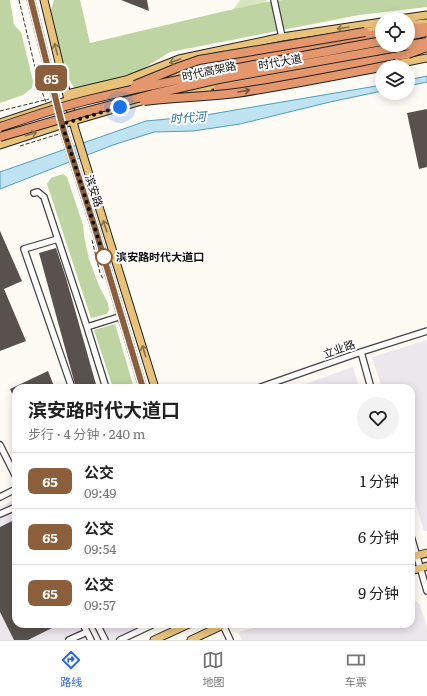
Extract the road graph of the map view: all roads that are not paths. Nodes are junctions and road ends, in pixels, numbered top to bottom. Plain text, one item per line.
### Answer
1 (31, 0) edge
2 (44, 0) edge
3 (274, 0) edge
4 (427, 15) edge
5 (415, 17) edge
6 (375, 23) edge
7 (427, 23) edge
8 (415, 24) edge
9 (415, 28) edge
10 (427, 28) edge
11 (375, 30) edge
12 (415, 31) edge
13 (365, 32) joint
14 (427, 32) edge
15 (375, 34) edge
16 (415, 35) edge
17 (282, 37) junction
18 (375, 38) edge
19 (375, 42) edge
20 (427, 42) edge
21 (427, 47) edge
22 (427, 58) edge
23 (415, 60) edge
24 (219, 64) joint
25 (375, 68) edge
26 (189, 74) junction
27 (134, 77) junction
28 (169, 78) junction
29 (190, 89) junction
30 (218, 89) joint
31 (107, 96) junction
32 (68, 97) junction
33 (57, 100) junction
34 (108, 106) junction
35 (73, 121) junction
36 (0, 123) edge
37 (62, 124) junction
38 (0, 127) edge
39 (0, 137) edge
40 (0, 145) edge
41 (34, 193) dead end
42 (58, 239) junction
43 (122, 316) junction
44 (87, 326) junction
45 (427, 331) edge
46 (361, 352) junction
47 (71, 384) edge
48 (105, 384) edge
49 (142, 384) edge
50 (154, 384) edge
51 (269, 384) edge
52 (370, 384) edge
53 (0, 445) edge
54 (12, 469) edge
55 (12, 491) edge
56 (0, 497) edge
57 (12, 509) edge
58 (0, 514) edge
59 (427, 553) edge
60 (415, 556) edge
61 (415, 557) edge
62 (423, 567) edge
63 (427, 591) edge
64 (85, 628) edge
65 (99, 628) edge
66 (146, 628) edge
67 (180, 628) edge
68 (215, 628) edge
69 (225, 628) edge
70 (87, 632) junction
71 (134, 634) junction
72 (70, 640) edge
73 (91, 640) edge
74 (105, 640) edge
75 (120, 640) edge
76 (137, 640) edge
77 (154, 640) edge
78 (191, 640) edge
79 (230, 640) edge

1 - 33 main road, 滨安路
32 -> 2 main road, 滨安路
3 - 17 street
4 - 5 main road
6 -> 17 main road
7 - 8 main road
9 - 10 highway
10 - 12 main road
11 - 13 main road
13 - 31 highway, bridge
14 - 16 highway
15 - 24 highway
17 -> 27 main road
18 - 26 main road, 时代大道
19 - 31 highway, 时代高架路, bridge
20 - 34 highway, 时代高架路, bridge
21 - 29 main road, 时代大道
21 - 30 highway, bridge
22 - 23 main road
24 - 26 main road
34 -> 25 highway, bridge
26 - 28 main road, 时代大道
27 - 28 main road
27 - 32 main road
28 - 32 main road, 时代大道
29 - 30 main road
29 - 35 main road, 时代大道
31 - 38 highway, 时代高架路, bridge
32 - 33 main road, 时代大道
32 - 35 main road, 滨安路
33 - 36 main road, 时代大道
33 - 37 main road, 滨安路
34 - 39 highway, 时代高架路, bridge
35 - 37 main road, 时代大道
50 -> 35 main road, 滨安路
40 -> 37 main road, 时代大道
37 - 43 main road, 滨安路
41 - 42 street
42 - 44 street
42 - 47 street
43 - 44 street
43 - 49 main road, 滨安路
44 - 48 street
45 - 46 street, 立业路
46 - 51 street, 立业路
46 - 52 street
53 - 54 street
55 - 56 street
57 - 58 street
59 - 60 main road
61 - 62 street
62 - 63 street
64 - 70 street
65 - 74 street
66 - 71 street
67 - 77 main road
68 - 78 main road
69 - 79 street
70 - 72 street
70 - 73 street
71 - 75 street
71 - 76 street

